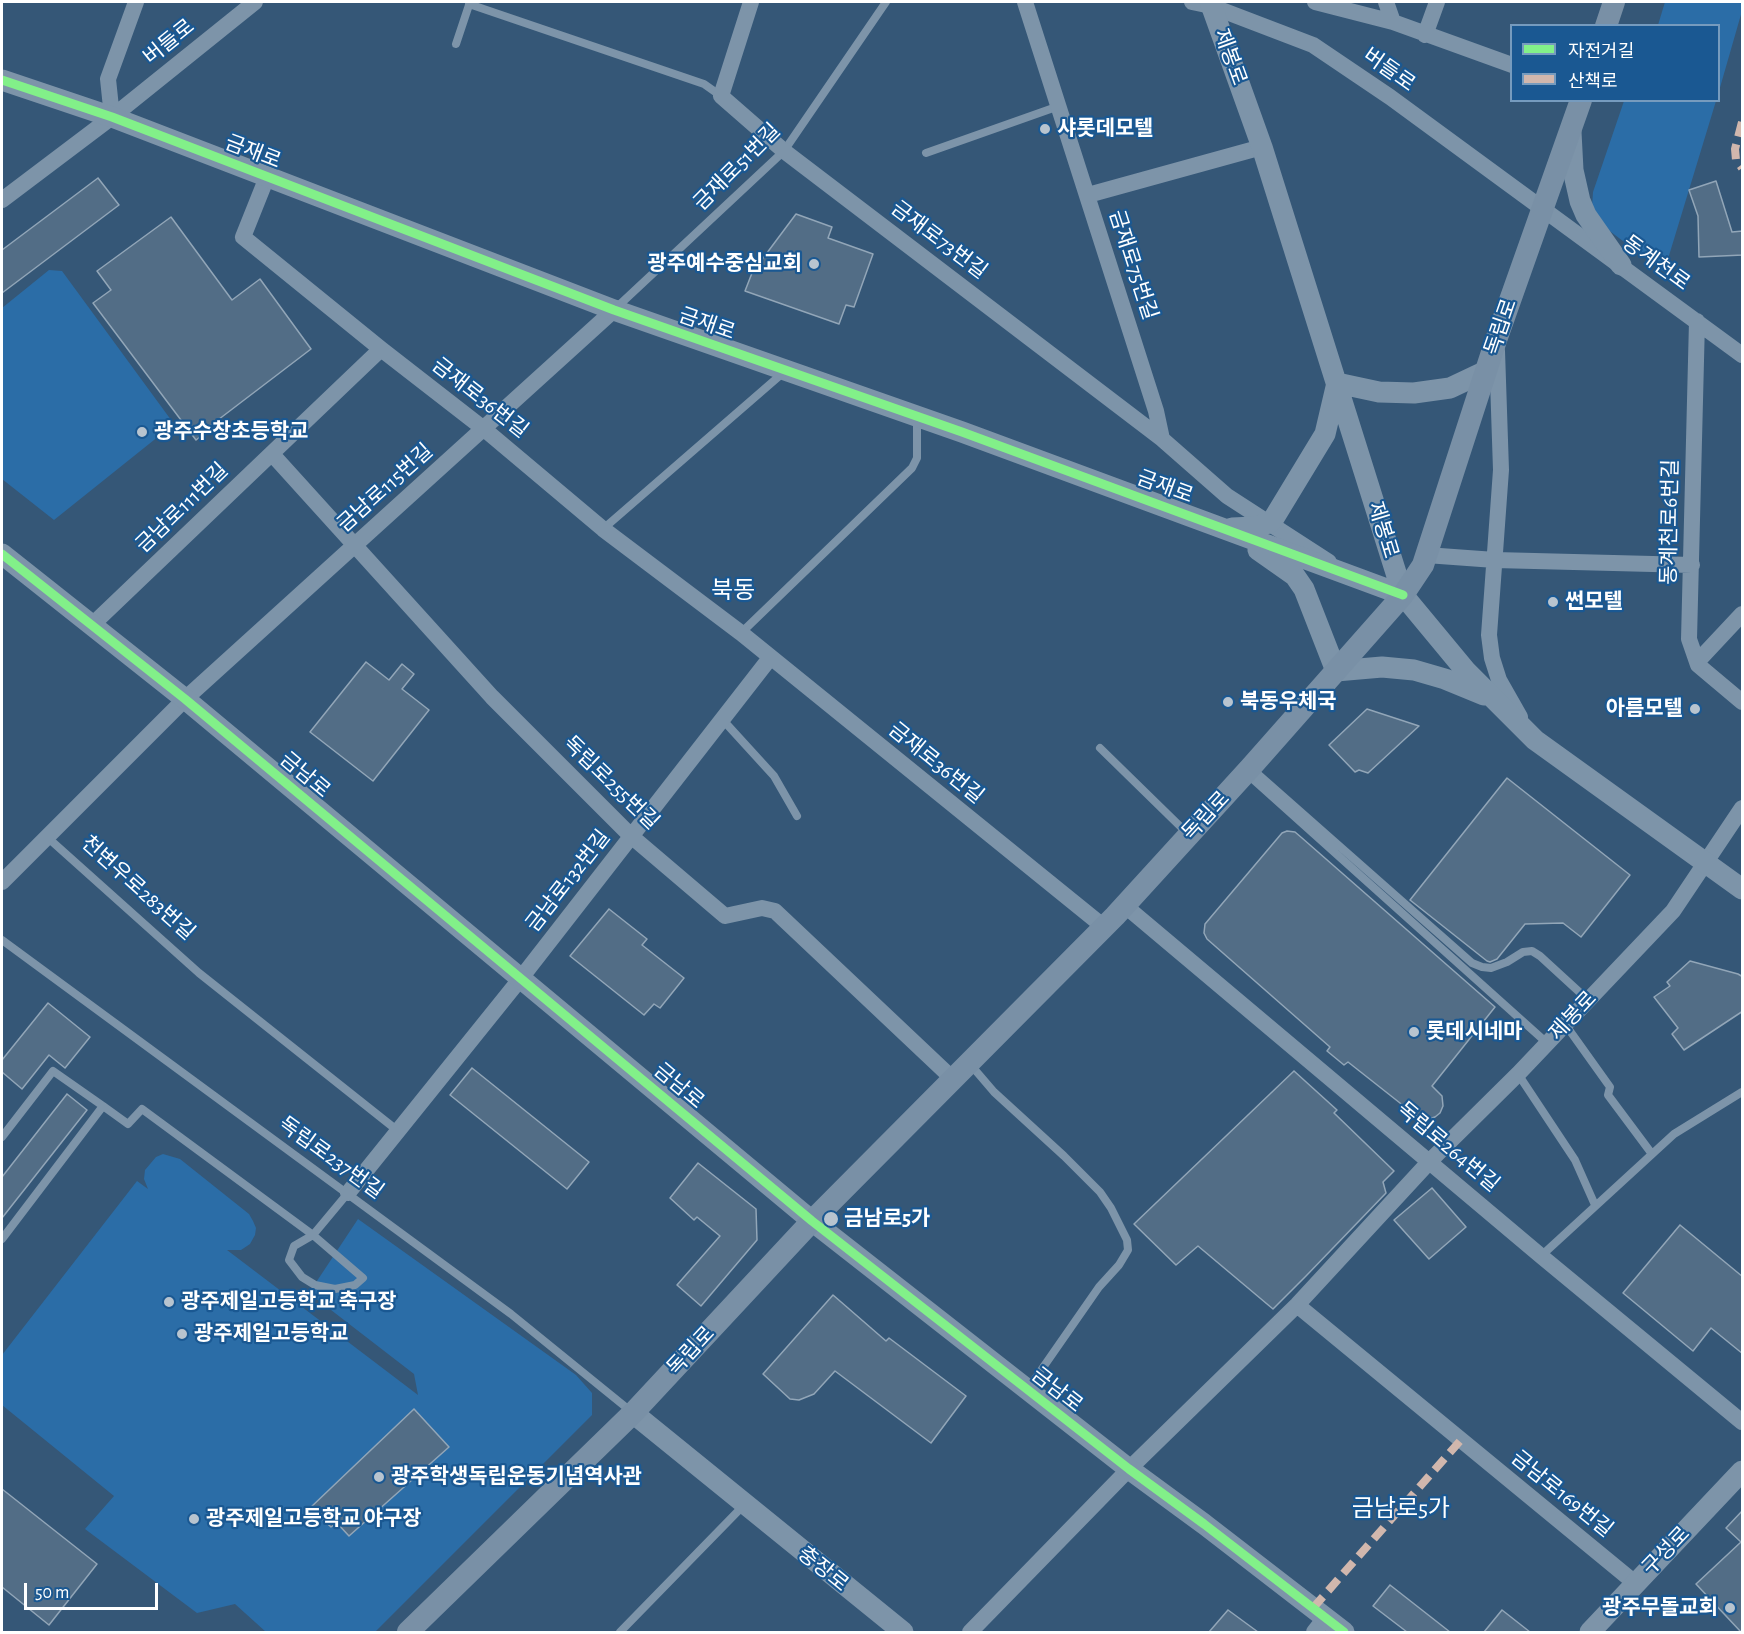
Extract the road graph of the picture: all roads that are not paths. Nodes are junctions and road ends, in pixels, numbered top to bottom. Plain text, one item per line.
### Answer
1 (136, 2) edge
2 (255, 2) edge
3 (751, 2) edge
4 (886, 2) edge
5 (1025, 2) edge
6 (1315, 2) edge
7 (1386, 2) edge
8 (1437, 2) edge
9 (1614, 2) edge
10 (469, 3) edge
11 (1205, 3) edge
12 (1393, 22) junction
13 (1607, 24) edge
14 (1425, 35) junction
15 (456, 44) dead end
16 (1510, 64) edge
17 (2, 80) edge
18 (721, 96) junction
19 (1580, 102) edge
20 (1059, 106) junction
21 (112, 117) junction
22 (1571, 129) junction
23 (1262, 147) junction
24 (784, 151) junction
25 (927, 153) dead end
26 (267, 177) junction
27 (1088, 195) junction
28 (2, 200) edge
29 (1543, 210) junction
30 (1621, 265) junction
31 (614, 310) junction
32 (1697, 321) junction
33 (1497, 340) junction
34 (381, 349) junction
35 (1743, 355) edge
36 (786, 370) junction
37 (1486, 371) junction
38 (1337, 383) junction
39 (917, 416) junction
40 (484, 429) junction
41 (1162, 439) junction
42 (272, 454) junction
43 (1269, 523) junction
44 (603, 529) junction
45 (1225, 529) junction
46 (356, 546) junction
47 (2, 554) edge
48 (1426, 555) junction
49 (1495, 560) junction
50 (1692, 565) junction
51 (1350, 575) junction
52 (1403, 595) junction
53 (1743, 614) edge
54 (92, 625) junction
55 (741, 633) junction
56 (770, 658) junction
57 (1697, 662) junction
58 (1336, 671) junction
59 (185, 699) junction
60 (1494, 699) junction
61 (1743, 702) edge
62 (722, 719) junction
63 (1535, 740) junction
64 (1100, 748) dead end
65 (1248, 770) junction
66 (1743, 808) edge
67 (797, 816) dead end
68 (1189, 835) junction
69 (631, 836) junction
70 (47, 837) junction
71 (1705, 862) junction
72 (2, 882) edge
73 (1743, 889) edge
74 (1124, 905) junction
75 (1104, 927) junction
76 (2, 940) edge
77 (521, 978) junction
78 (1588, 1000) junction
79 (1565, 1024) junction
80 (1547, 1043) junction
81 (962, 1072) junction
82 (1518, 1074) junction
83 (1743, 1092) edge
84 (103, 1106) junction
85 (398, 1131) junction
86 (2, 1137) edge
87 (1652, 1154) junction
88 (1430, 1161) junction
89 (348, 1193) junction
90 (1595, 1204) junction
91 (812, 1221) junction
92 (313, 1235) junction
93 (2, 1239) edge
94 (1541, 1256) junction
95 (1297, 1305) junction
96 (1027, 1390) junction
97 (633, 1413) junction
98 (1743, 1422) edge
99 (1129, 1469) junction
100 (1743, 1471) edge
101 (744, 1505) junction
102 (1635, 1583) junction
103 (1319, 1625) edge
104 (408, 1632) edge
105 (620, 1632) edge
106 (903, 1632) edge
107 (970, 1632) edge
108 (1344, 1632) edge
109 (1590, 1632) edge

1 - 21 street
2 - 21 street, 버들로
3 - 18 street
4 - 24 lane, 금재로51번길
5 - 20 street, 금재로75번길
6 - 12 street
7 - 12 street
8 - 14 street
9 - 13 main road
10 - 15 lane
10 - 18 lane, 금재로73번길
11 - 23 street, 제봉로
11 - 29 street, 버들로
12 - 14 street
14 - 16 street
17 - 21 street, 금재로
18 - 24 street, 금재로73번길
19 - 22 main road, 독립로
20 - 25 lane
20 - 27 street, 금재로75번길
21 - 26 street, 금재로
21 - 28 street, 버들로
22 - 29 main road, 독립로
22 - 30 street
23 - 27 street
23 - 38 street, 제봉로
24 - 31 lane, 금재로51번길
24 - 41 street, 금재로73번길
26 - 31 street, 금재로
26 - 34 street, 금재로36번길
27 - 41 street, 금재로75번길
29 - 30 street, 동계천로
29 - 33 main road, 독립로
30 - 32 street, 동계천로
31 - 36 street, 금재로
31 - 40 street, 금남로115번길
32 - 35 street, 동계천로
32 - 50 street, 동계천로6번길
33 - 37 main road, 독립로
33 - 49 street
34 - 40 street, 금재로36번길
34 - 42 street, 금남로111번길
36 - 39 street, 금재로
36 - 44 lane
37 - 38 street
37 - 48 main road, 독립로
38 - 43 street
38 - 52 street, 제봉로
39 - 45 street, 금재로
39 - 55 lane
40 - 44 street, 금재로36번길
40 - 46 street, 금남로115번길
41 - 43 street, 금재로73번길
42 - 46 street, 독립로255번길
42 - 54 street, 금남로111번길
43 - 45 street
43 - 51 street, 금재로73번길
44 - 55 street, 금재로36번길
45 - 51 street, 금재로
45 - 58 street
46 - 59 street, 금남로115번길
46 - 69 street, 독립로255번길
47 - 54 street, 금남로
48 - 49 street
48 - 52 main road, 독립로
49 - 50 street
49 - 63 street
50 - 57 street, 동계천로6번길
51 - 52 street, 금재로
52 - 58 main road, 독립로
52 - 60 street, 제봉로
53 - 57 street
54 - 59 street, 금남로
55 - 56 street, 금재로36번길
56 - 62 street, 금남로132번길
56 - 75 street, 금재로36번길
57 - 61 street
58 - 60 street
58 - 65 main road, 독립로
59 - 70 street, 천변우로283번길
59 - 77 street, 금남로
60 - 63 street, 제봉로
62 - 67 lane
62 - 69 street, 금남로132번길
63 - 71 street, 제봉로
64 - 68 lane
65 - 68 main road, 독립로
65 - 78 lane
65 - 80 lane
66 - 71 street
68 - 74 main road, 독립로
69 - 77 street, 금남로132번길
69 - 81 street, 독립로255번길
70 - 72 street, 천변우로283번길
70 - 85 lane, 천변우로283번길
71 - 73 street, 제봉로
71 - 78 street, 제봉로
74 - 75 main road, 독립로
74 - 88 street, 독립로264번길
75 - 81 main road, 독립로
76 - 89 lane, 독립로237번길
77 - 85 street, 금남로132번길
77 - 91 street, 금남로
78 - 79 street, 제봉로
79 - 80 street, 제봉로
79 - 87 lane
80 - 82 street, 제봉로
81 - 91 main road, 독립로
81 - 96 lane
82 - 88 street, 제봉로
82 - 90 lane
83 - 87 lane
84 - 86 lane
84 - 92 lane
84 - 93 lane
85 - 89 street, 금남로132번길
87 - 90 lane
88 - 94 street, 독립로264번길
88 - 95 street
89 - 92 lane
89 - 97 lane, 독립로237번길
90 - 94 lane
91 - 96 street, 금남로
91 - 97 main road, 독립로
92 - 92 lane
94 - 98 street, 독립로264번길
95 - 99 street
95 - 102 street, 금남로169번길
96 - 99 street, 금남로
97 - 101 street, 충장로
97 - 104 main road, 독립로
99 - 103 street, 금남로
99 - 107 street
100 - 102 street, 구성로
101 - 105 lane
101 - 106 street, 충장로
102 - 109 street, 구성로
103 - 108 street, 금남로

